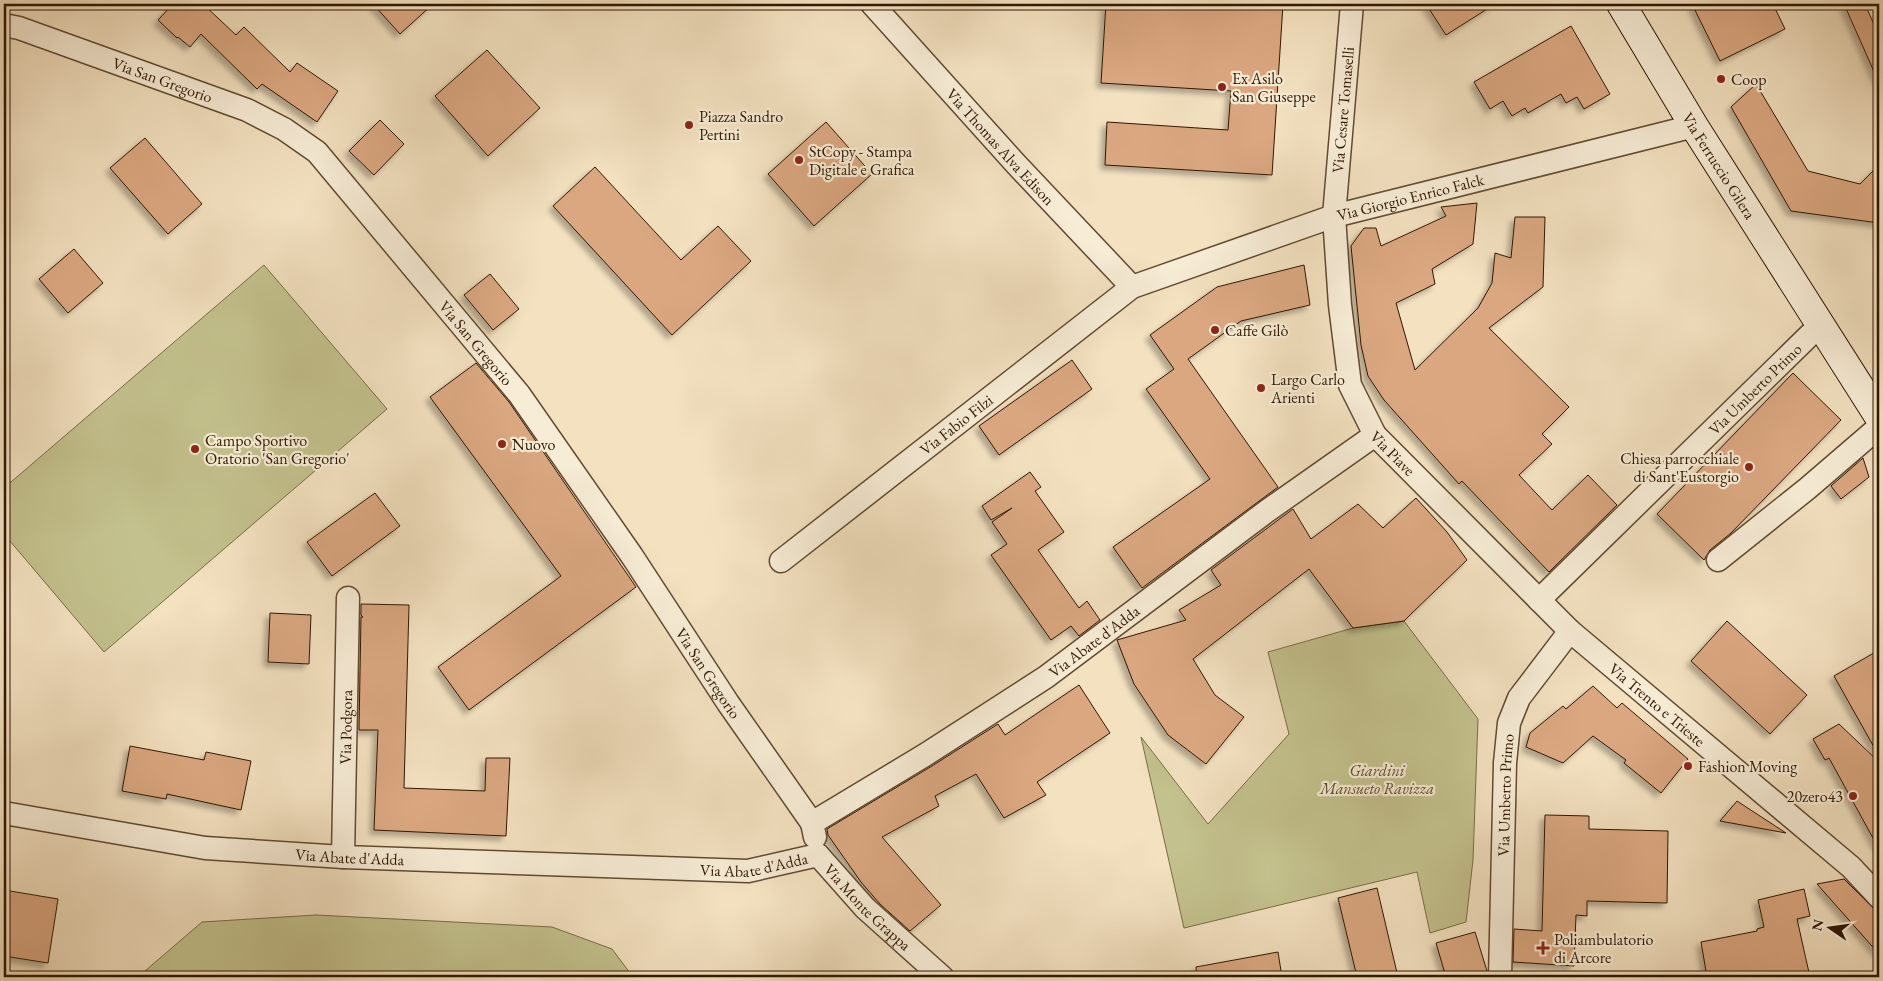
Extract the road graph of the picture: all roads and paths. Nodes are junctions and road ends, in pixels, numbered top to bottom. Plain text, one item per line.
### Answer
1 (872, 4) edge
2 (1352, 4) edge
3 (1621, 4) edge
4 (4, 25) edge
5 (1694, 126) junction
6 (1334, 216) junction
7 (1132, 287) junction
8 (1821, 324) junction
9 (1879, 417) edge
10 (1879, 427) edge
11 (1375, 435) junction
12 (1718, 560) dead end
13 (781, 561) dead end
14 (348, 598) dead end
15 (1539, 600) junction
16 (1570, 631) junction
17 (4, 813) edge
18 (812, 823) junction
19 (818, 855) junction
20 (343, 857) junction
21 (1879, 897) edge
22 (942, 977) edge
23 (1500, 977) edge

1 - 7 street, Via Thomas Alva Edison
2 - 6 street, Via Cesare Tomaselli
3 - 5 main road, Via Ferruccio Gilera
4 - 18 street, Via San Gregorio
5 - 6 street, Via Giorgio Enrico Falck
5 - 8 main road, Via Ferruccio Gilera
6 - 7 street, Via Giorgio Enrico Falck
6 - 11 street, Via Piave
7 - 13 street, Via Fabio Filzi
8 - 9 main road, Via Ferruccio Gilera
8 - 15 street, Via Umberto Primo
10 - 12 street
11 - 15 street, Via Piave
11 - 18 street, Via Abate d'Adda
14 - 20 street, Via Podgora
15 - 16 street, Via Piave
16 - 21 street, Via Trento e Trieste
16 - 23 street, Via Umberto Primo
17 - 20 street, Via Abate d'Adda
18 - 19 street, Via Abate d'Adda
19 - 20 street, Via Abate d'Adda
19 - 22 street, Via Monte Grappa

